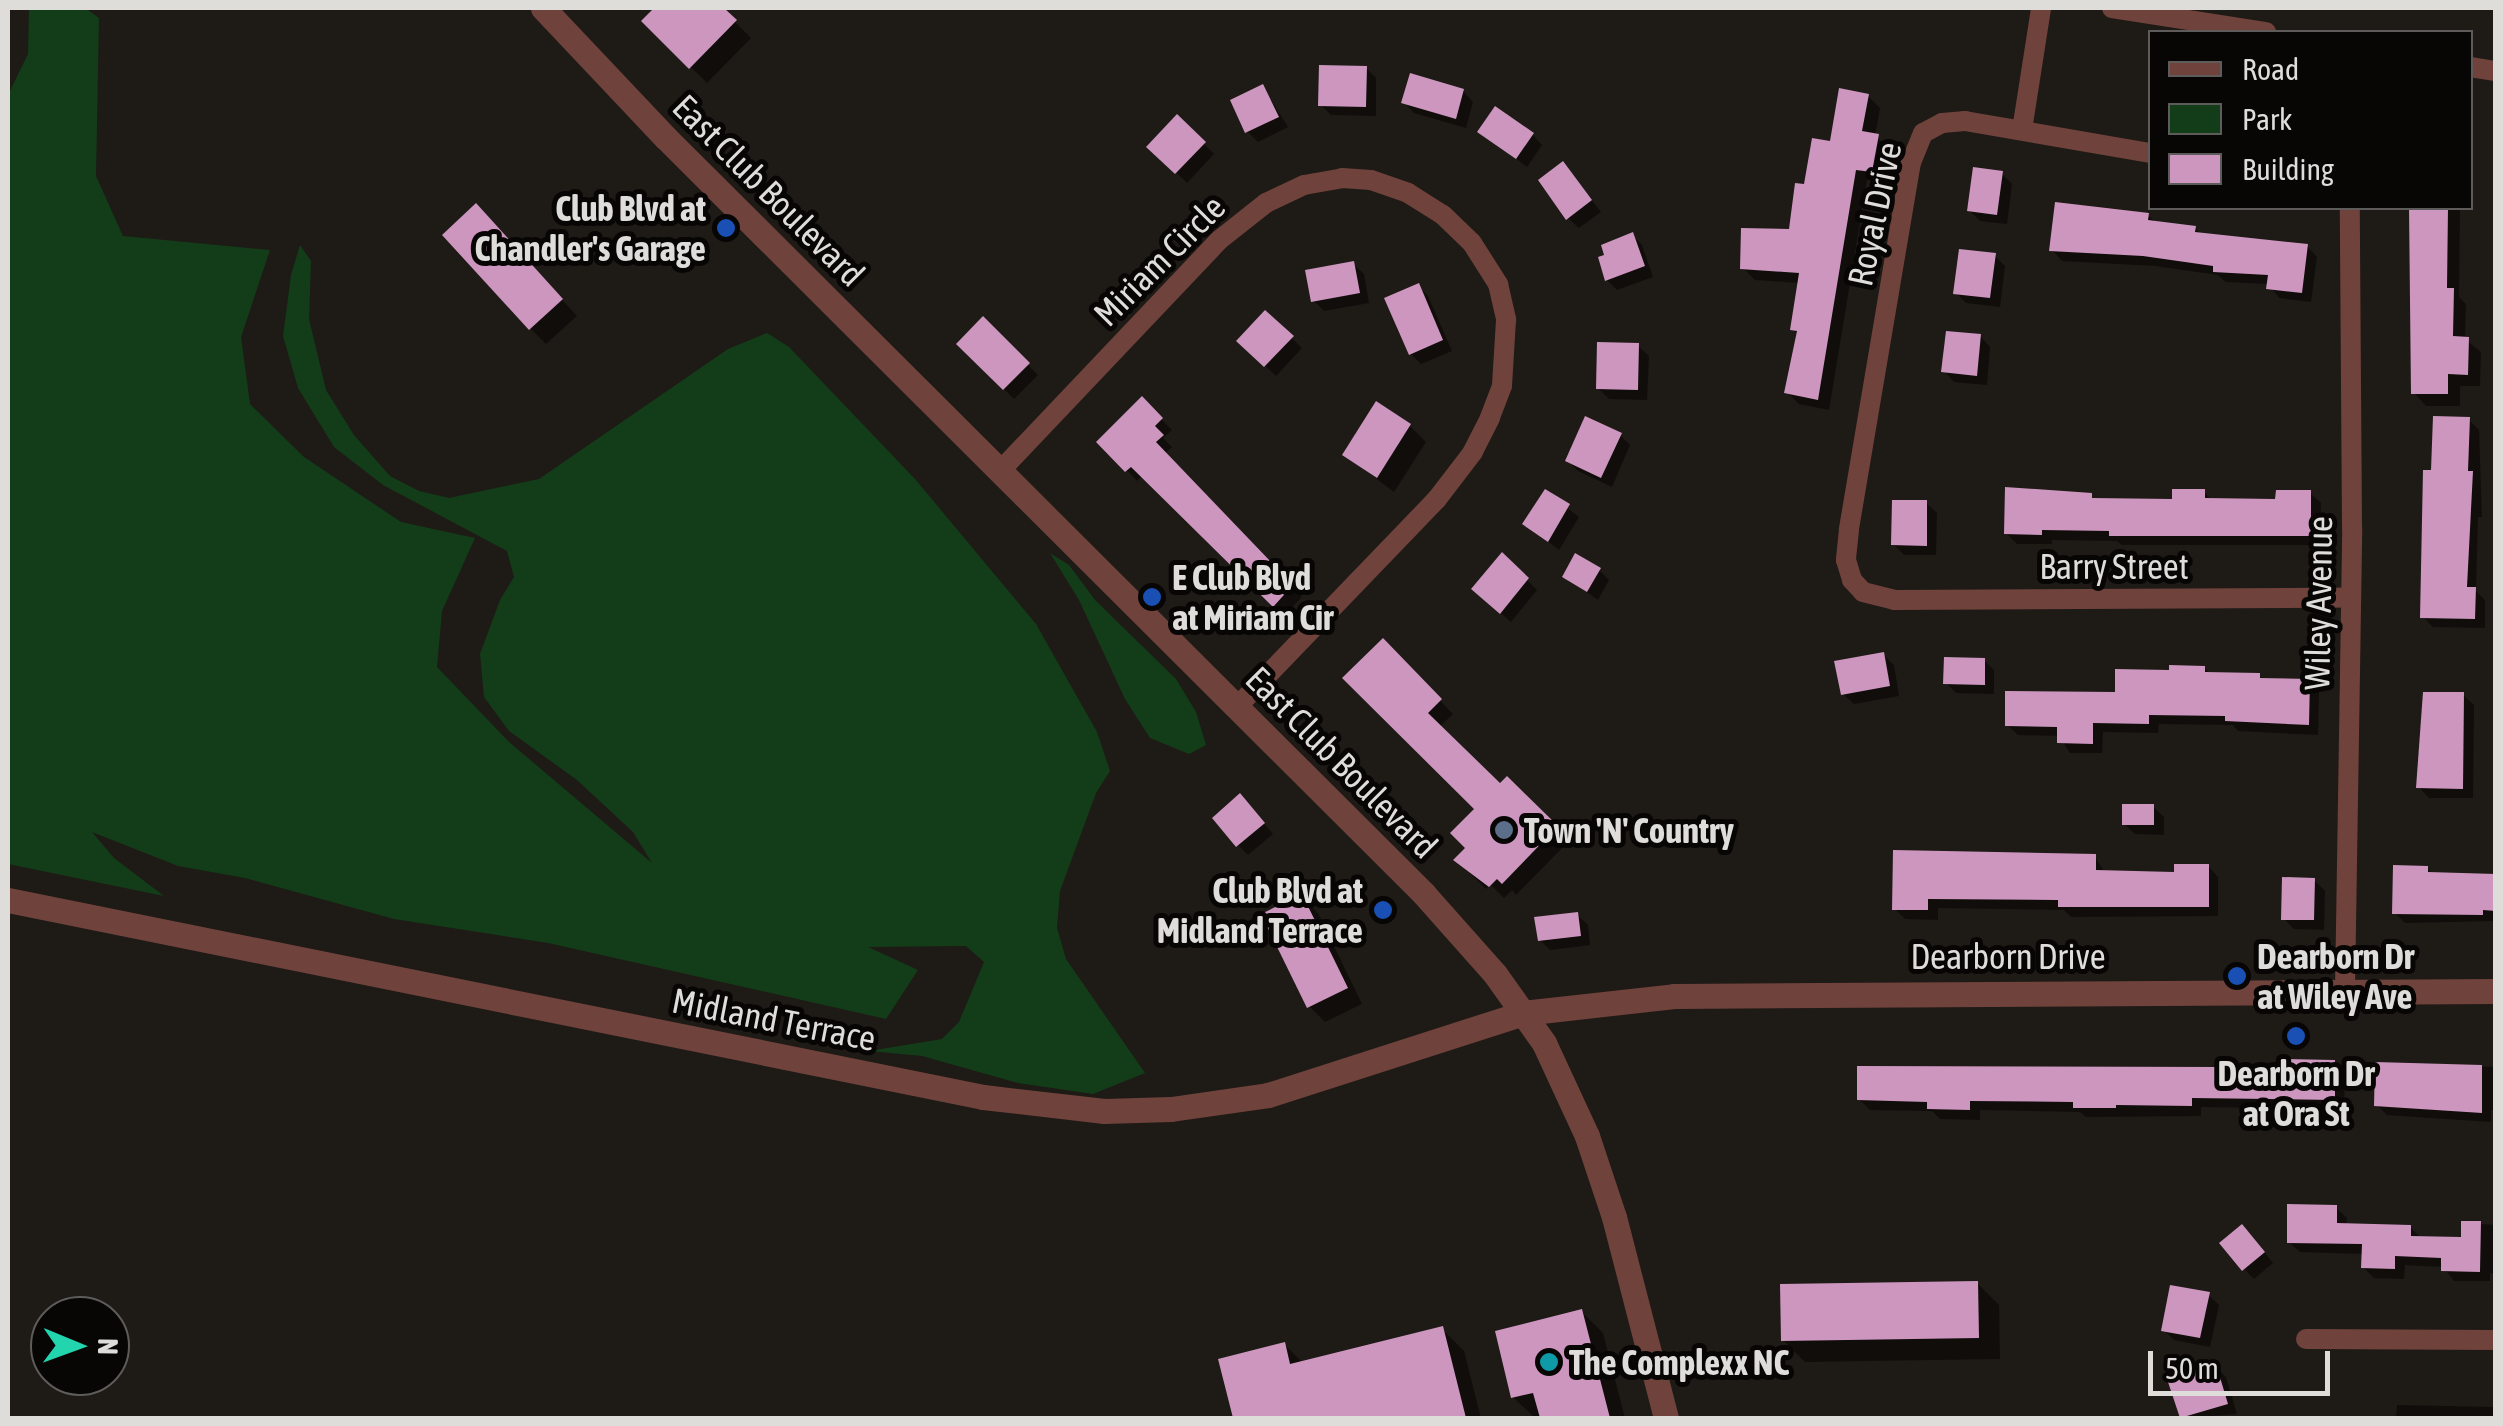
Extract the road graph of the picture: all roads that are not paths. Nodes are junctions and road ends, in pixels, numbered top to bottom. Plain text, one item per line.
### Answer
1 (543, 8) edge
2 (2041, 8) edge
3 (2112, 8) edge
4 (2253, 30) edge
5 (2022, 130) junction
6 (2148, 154) edge
7 (2351, 212) edge
8 (1002, 469) junction
9 (1878, 598) joint
10 (2351, 598) junction
11 (1238, 706) junction
12 (8, 900) edge
13 (2346, 990) junction
14 (2496, 990) edge
15 (1523, 1013) junction
16 (2306, 1339) dead end
17 (2496, 1340) edge
18 (1666, 1418) edge

1 - 8 street, East Club Boulevard
2 - 5 street
3 - 4 street
5 - 6 street, Royal Drive
5 - 9 street, Royal Drive
7 - 10 street, Wiley Avenue
8 - 11 street, East Club Boulevard
8 - 11 street, Miriam Circle
9 - 10 street, Barry Street
10 - 13 street, Wiley Avenue
11 - 15 street, East Club Boulevard
12 - 15 street, Midland Terrace
13 - 14 street, Dearborn Drive
13 - 15 street, Dearborn Drive
15 - 18 street, East Club Boulevard
16 - 17 street

